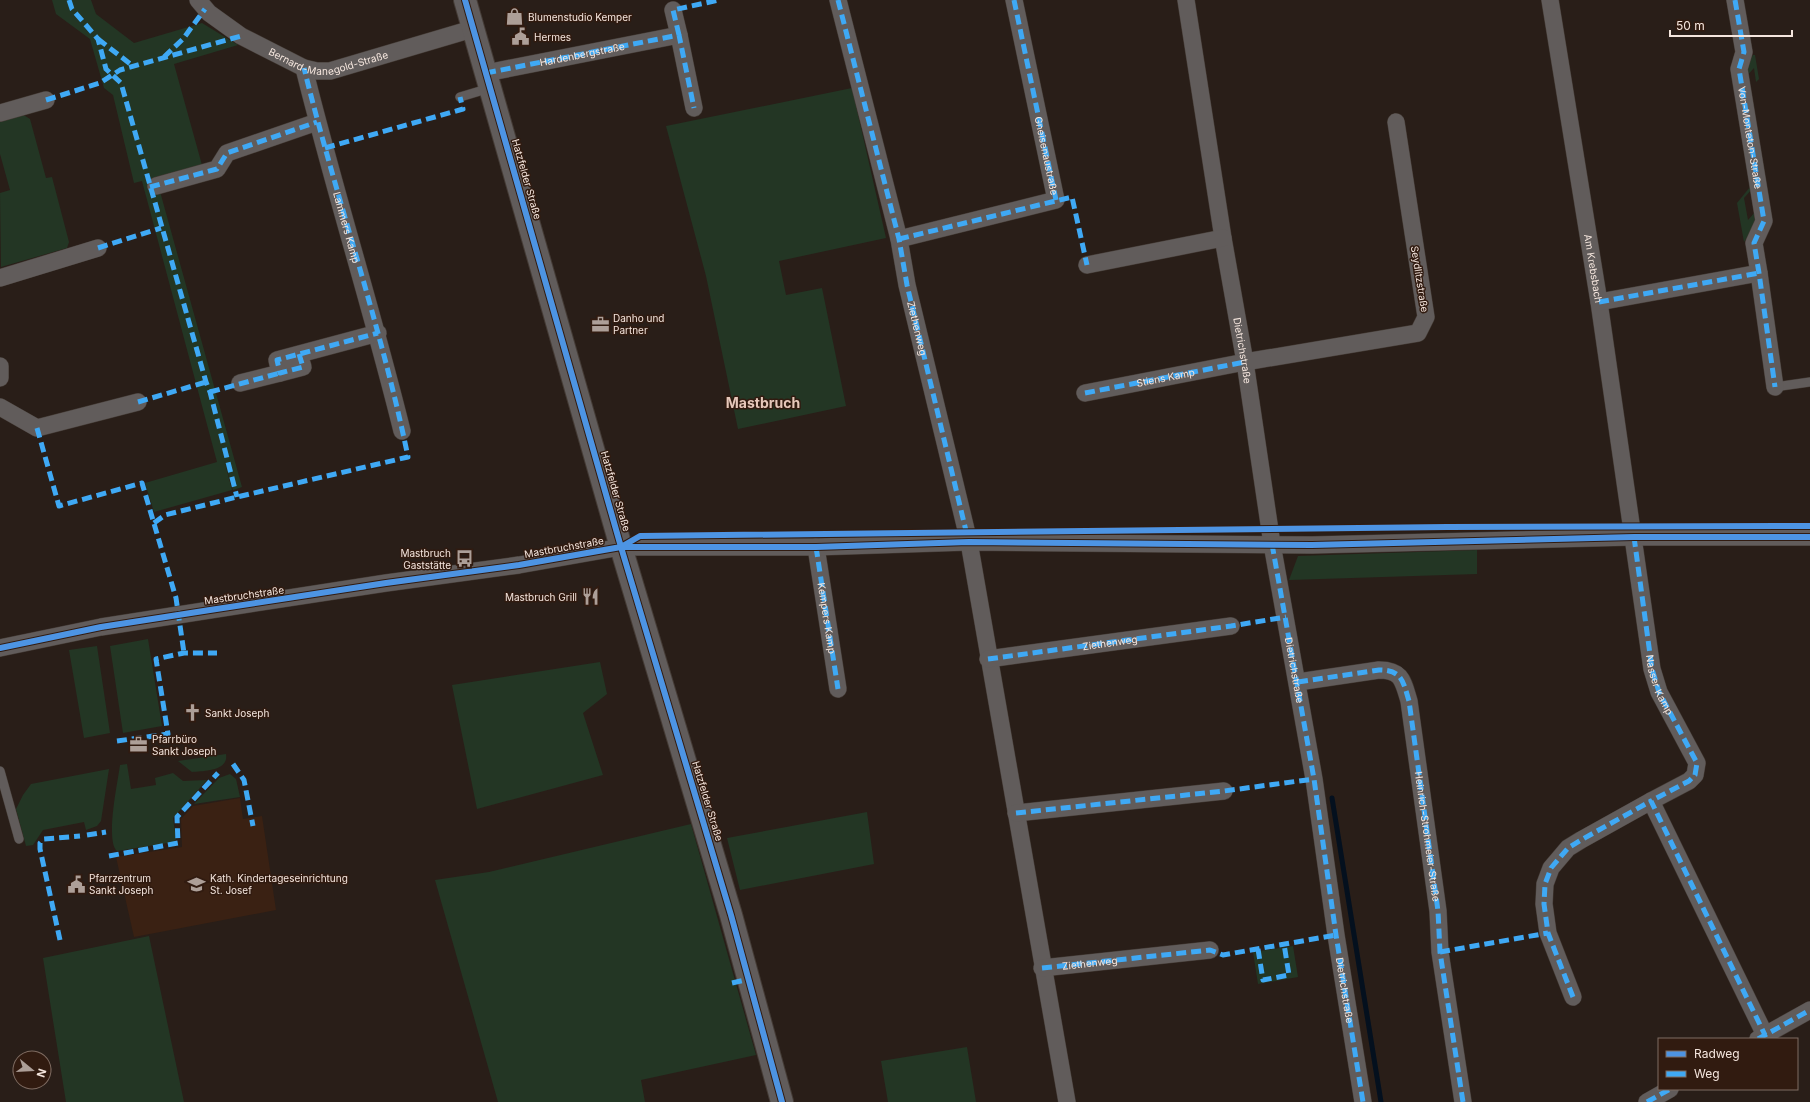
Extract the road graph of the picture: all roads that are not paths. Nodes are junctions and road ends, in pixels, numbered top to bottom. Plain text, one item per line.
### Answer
1 (198, 0) edge
2 (465, 0) edge
3 (838, 0) edge
4 (1014, 0) edge
5 (1186, 0) edge
6 (1550, 0) edge
7 (1736, 0) edge
8 (673, 10) dead end
9 (472, 29) junction
10 (679, 35) junction
11 (304, 68) junction
12 (488, 80) junction
13 (460, 97) dead end
14 (46, 100) dead end
15 (694, 108) dead end
16 (0, 112) edge
17 (317, 122) junction
18 (1396, 122) dead end
19 (156, 186) dead end
20 (1223, 238) junction
21 (899, 239) junction
22 (98, 248) dead end
23 (1087, 265) dead end
24 (1759, 273) junction
25 (0, 278) edge
26 (1599, 302) junction
27 (378, 333) junction
28 (1245, 362) junction
29 (0, 366) edge
30 (0, 378) edge
31 (1810, 382) edge
32 (240, 383) dead end
33 (1775, 387) joint
34 (1085, 393) dead end
35 (138, 402) dead end
36 (0, 407) edge
37 (402, 431) dead end
38 (1634, 537) junction
39 (1809, 539) edge
40 (969, 542) junction
41 (1272, 544) junction
42 (622, 547) junction
43 (816, 547) junction
44 (1231, 626) dead end
45 (0, 648) edge
46 (988, 659) junction
47 (1298, 682) junction
48 (838, 689) dead end
49 (0, 772) edge
50 (1224, 791) dead end
51 (1651, 801) junction
52 (1016, 813) junction
53 (20, 839) dead end
54 (1210, 950) dead end
55 (1042, 968) junction
56 (1573, 997) dead end
57 (1810, 1010) edge
58 (1762, 1037) edge
59 (1668, 1090) edge
60 (782, 1102) edge
61 (1067, 1102) edge
62 (1363, 1102) edge
63 (1463, 1102) edge
64 (1647, 1102) edge

1 - 11 street, Bernard-Manegold-Straße
2 - 9 street, Hatzfelder Straße
3 - 21 street, Ziethenweg
4 - 21 street, Gneisenaustraße
5 - 20 street, Dietrichstraße
6 - 26 street, Am Krebsbach
7 - 24 street, Von-Monteton-Straße
8 - 10 street
9 - 11 street, Bernard-Manegold-Straße
9 - 12 street, Hatzfelder Straße
10 - 12 street, Hardenbergstraße
10 - 15 street
11 - 17 street, Lammers Kamp
12 - 13 lane
12 - 42 street, Hatzfelder Straße
14 - 16 street
17 - 19 street
17 - 27 street, Lammers Kamp
18 - 28 street, Seydlitzstraße
20 - 23 street
20 - 28 street, Dietrichstraße
21 - 40 street, Ziethenweg
22 - 25 street
24 - 26 street
24 - 33 street, Von-Monteton-Straße
26 - 38 street, Am Krebsbach
27 - 32 street
27 - 37 street, Lammers Kamp
28 - 34 street, Stiens Kamp
28 - 41 street, Dietrichstraße
29 - 30 street
31 - 33 lane
35 - 36 street
38 - 39 street, Mastbruchstraße
38 - 41 street, Mastbruchstraße
38 - 51 street, Nasser Kamp
40 - 41 street, Mastbruchstraße
40 - 43 street, Mastbruchstraße
40 - 46 street, Ziethenweg
41 - 47 street, Dietrichstraße
42 - 43 street, Mastbruchstraße
42 - 45 street, Mastbruchstraße
42 - 60 street, Hatzfelder Straße
43 - 48 street, Kempers Kamp
44 - 46 street, Ziethenweg
46 - 52 street, Ziethenweg
47 - 62 street, Dietrichstraße
47 - 63 street, Heinrich-Strohmeier-Straße
49 - 53 lane
50 - 52 street
51 - 56 street, Nasser Kamp
51 - 58 street
52 - 55 street, Ziethenweg
54 - 55 street, Ziethenweg
55 - 61 street, Ziethenweg
57 - 58 street
59 - 64 street

